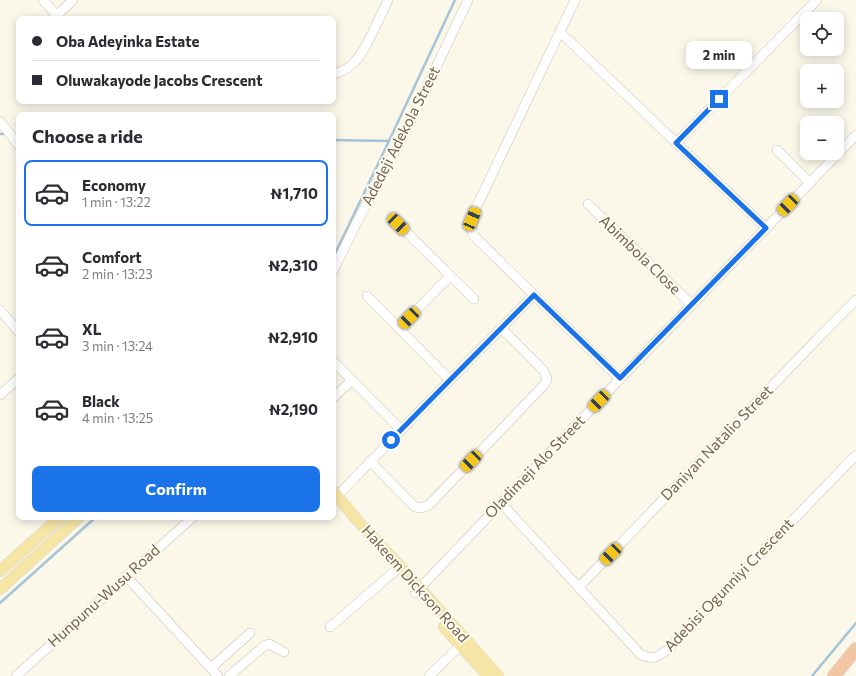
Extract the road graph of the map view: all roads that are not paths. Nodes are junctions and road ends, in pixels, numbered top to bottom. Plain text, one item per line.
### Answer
1 (43, 0) edge
2 (73, 0) edge
3 (388, 0) edge
4 (468, 0) edge
5 (575, 0) edge
6 (817, 0) edge
7 (57, 16) edge
8 (59, 16) edge
9 (560, 32) junction
10 (336, 73) edge
11 (0, 121) edge
12 (856, 135) edge
13 (16, 142) edge
14 (676, 143) junction
15 (777, 150) dead end
16 (810, 183) junction
17 (588, 204) dead end
18 (398, 224) dead end
19 (766, 228) junction
20 (336, 265) edge
21 (450, 276) junction
22 (534, 295) junction
23 (367, 296) dead end
24 (474, 299) dead end
25 (856, 300) edge
26 (692, 305) junction
27 (0, 310) edge
28 (399, 328) junction
29 (501, 328) junction
30 (16, 329) edge
31 (336, 364) edge
32 (620, 378) junction
33 (352, 380) junction
34 (450, 380) junction
35 (16, 381) edge
36 (0, 394) edge
37 (336, 395) edge
38 (401, 430) junction
39 (856, 455) edge
40 (370, 461) junction
41 (336, 494) edge
42 (336, 498) edge
43 (336, 498) edge
44 (500, 504) junction
45 (57, 520) edge
46 (76, 520) edge
47 (190, 520) edge
48 (0, 571) edge
49 (395, 571) junction
50 (126, 576) junction
51 (579, 587) junction
52 (0, 589) edge
53 (417, 591) junction
54 (330, 626) dead end
55 (250, 633) dead end
56 (460, 646) junction
57 (856, 649) edge
58 (284, 652) dead end
59 (211, 668) junction
60 (16, 676) edge
61 (218, 676) edge
62 (229, 676) edge
63 (430, 676) edge
64 (488, 676) edge
65 (498, 676) edge
66 (834, 676) edge

1 - 7 street
2 - 8 street
3 - 10 street
4 - 20 street, Adedeji Adekola Street
5 - 9 street
6 - 14 street
9 - 14 street
9 - 22 street
11 - 13 street
12 - 16 street, Oladimeji Alo Street
14 - 19 street
15 - 16 street
16 - 19 street, Oladimeji Alo Street
17 - 26 street, Abimbola Close
18 - 21 street
19 - 26 street, Oladimeji Alo Street
21 - 24 street
21 - 28 street
22 - 29 street
22 - 32 street
23 - 28 street
25 - 51 street, Daniyan Natalio Street
26 - 32 street, Oladimeji Alo Street
27 - 30 street
28 - 34 street
29 - 34 street
29 - 40 street
31 - 33 street
32 - 44 street, Oladimeji Alo Street
33 - 37 street
33 - 38 street
34 - 38 street
35 - 36 street
38 - 40 street
39 - 51 street, Adebisi Ogunniyi Crescent
40 - 41 street
42 - 49 main road, Hakeem Dickson Road
43 - 53 main road, Hakeem Dickson Road
44 - 51 street, Adebisi Ogunniyi Crescent
44 - 53 street, Oladimeji Alo Street
45 - 48 main road
46 - 52 main road
47 - 50 street, Hunpunu-Wusu Road
49 - 53 main road, Hakeem Dickson Road
49 - 54 street
50 - 59 street
50 - 60 street, Hunpunu-Wusu Road
53 - 56 main road, Hakeem Dickson Road
53 - 65 main road, Hakeem Dickson Road
55 - 59 street
56 - 63 street
56 - 64 main road, Hakeem Dickson Road
57 - 66 highway
58 - 62 street
59 - 61 street

